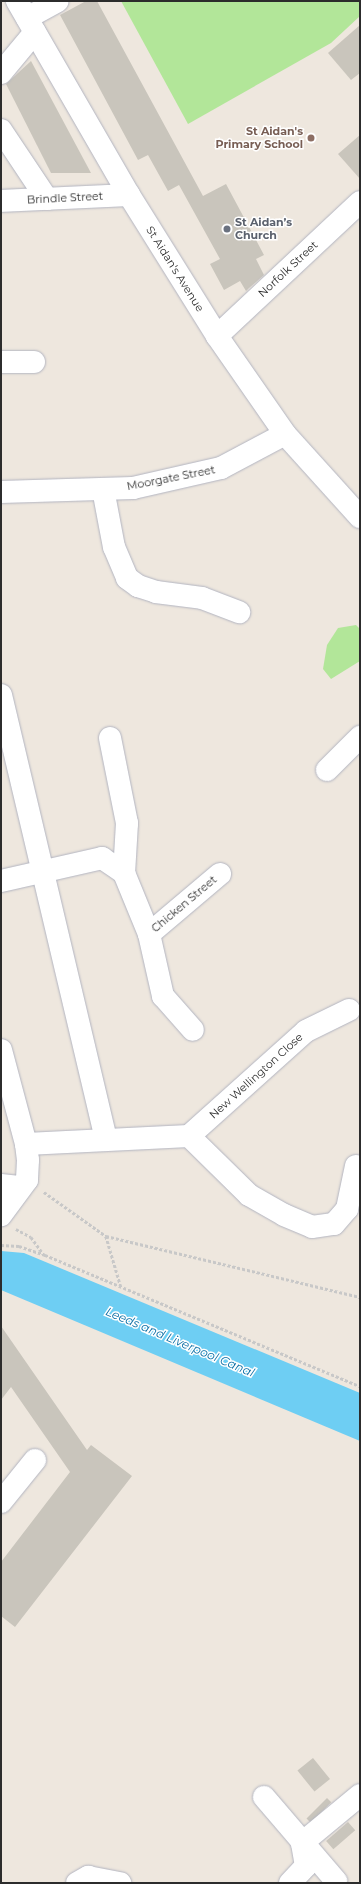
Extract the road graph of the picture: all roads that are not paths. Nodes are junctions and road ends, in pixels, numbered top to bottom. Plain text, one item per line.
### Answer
1 (58, 1) edge
2 (26, 17) edge
3 (1, 73) edge
4 (1, 130) edge
5 (129, 195) junction
6 (47, 199) junction
7 (1, 201) edge
8 (360, 202) edge
9 (216, 336) junction
10 (1, 362) edge
11 (34, 362) dead end
12 (285, 434) junction
13 (103, 489) junction
14 (1, 492) edge
15 (360, 517) edge
16 (239, 612) dead end
17 (1, 695) edge
18 (360, 737) edge
19 (110, 738) dead end
20 (327, 770) dead end
21 (44, 872) junction
22 (124, 874) junction
23 (220, 874) dead end
24 (1, 882) edge
25 (149, 934) junction
26 (349, 1010) dead end
27 (193, 1030) dead end
28 (1, 1050) edge
29 (189, 1136) junction
30 (106, 1139) junction
31 (26, 1144) junction
32 (356, 1166) dead end
33 (16, 1184) edge
34 (6, 1221) edge
35 (35, 1460) dead end
36 (1, 1502) edge
37 (360, 1795) edge
38 (264, 1797) dead end
39 (302, 1843) junction
40 (336, 1881) dead end
41 (77, 1883) edge
42 (120, 1883) edge
43 (290, 1883) edge

1 - 2 street
2 - 3 street
2 - 5 street, St Aidan's Avenue
4 - 6 street
5 - 6 street, Brindle Street
5 - 9 street, St Aidan's Avenue
6 - 7 street, Brindle Street
8 - 9 street, Norfolk Street
9 - 12 street, St Aidan's Avenue
10 - 11 street
12 - 13 street, Moorgate Street
12 - 15 street, St Aidan's Avenue
13 - 14 street, Moorgate Street
13 - 16 street
17 - 21 street
18 - 20 street
19 - 22 street
21 - 22 street
21 - 24 street
21 - 30 street
22 - 25 street
23 - 25 street, Chicken Street
25 - 27 street
26 - 29 street, New Wellington Close
28 - 31 street
29 - 30 street
29 - 32 street
30 - 31 street
31 - 33 street
33 - 34 street
35 - 36 street
37 - 39 street
38 - 39 street
39 - 40 street
39 - 43 street
41 - 42 street

